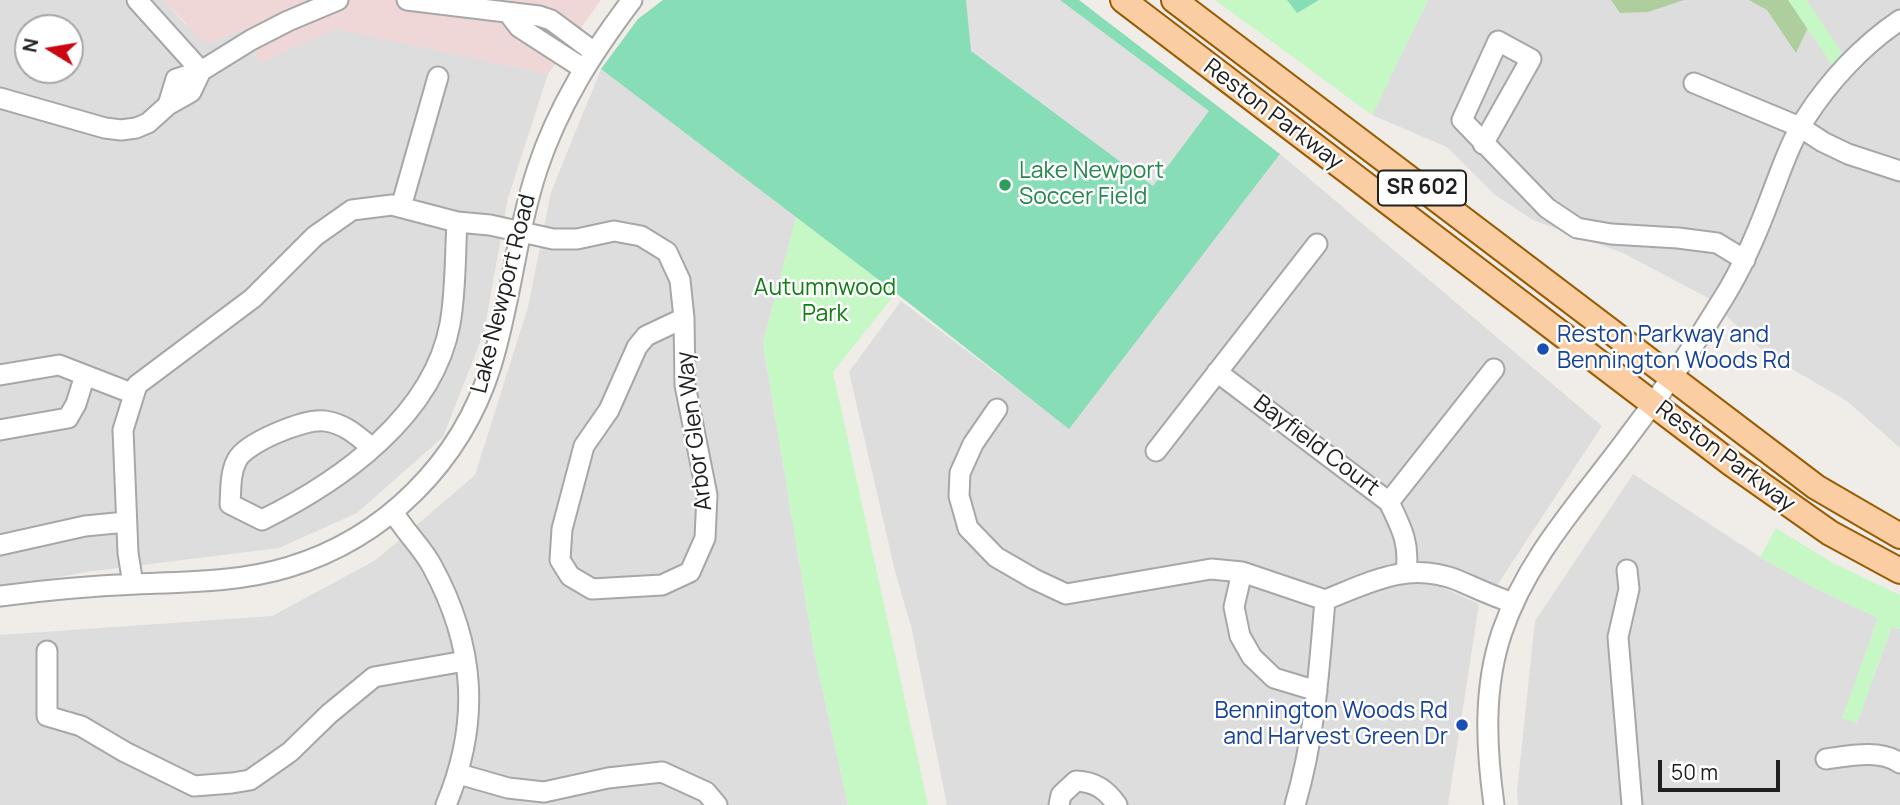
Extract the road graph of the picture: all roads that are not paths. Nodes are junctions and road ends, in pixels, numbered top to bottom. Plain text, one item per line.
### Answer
1 (136, 0) edge
2 (338, 0) edge
3 (407, 0) edge
4 (632, 0) edge
5 (1123, 0) edge
6 (1174, 0) edge
7 (514, 7) edge
8 (1900, 20) edge
9 (589, 60) junction
10 (201, 71) junction
11 (438, 77) dead end
12 (1694, 83) dead end
13 (0, 98) edge
14 (1800, 127) junction
15 (1483, 144) junction
16 (1900, 171) edge
17 (401, 206) junction
18 (457, 222) junction
19 (522, 232) junction
20 (1317, 244) dead end
21 (1745, 260) junction
22 (684, 318) junction
23 (1494, 369) dead end
24 (1217, 372) junction
25 (0, 375) edge
26 (85, 375) junction
27 (1670, 377) junction
28 (134, 394) junction
29 (1652, 404) junction
30 (997, 408) dead end
31 (0, 430) edge
32 (372, 448) junction
33 (1156, 451) dead end
34 (1389, 502) junction
35 (394, 513) junction
36 (126, 522) junction
37 (1900, 536) edge
38 (0, 545) edge
39 (1627, 570) dead end
40 (1406, 571) junction
41 (1900, 571) edge
42 (1242, 572) junction
43 (133, 584) junction
44 (0, 596) edge
45 (1325, 600) junction
46 (1514, 603) junction
47 (47, 651) dead end
48 (465, 661) junction
49 (1317, 691) junction
50 (1826, 759) dead end
51 (1900, 762) edge
52 (459, 774) junction
53 (446, 805) edge
54 (717, 805) edge
55 (1059, 805) edge
56 (1116, 805) edge
57 (1295, 805) edge
58 (1494, 805) edge
59 (1632, 805) edge

1 - 10 street
2 - 10 street
3 - 7 street
4 - 9 street, Lake Newport Road
5 - 29 main road, Reston Parkway / SR 602
6 - 27 main road, Reston Parkway / SR 602
7 - 9 street
8 - 14 street
9 - 19 street, Lake Newport Road
10 - 13 street
11 - 17 street
12 - 14 street
14 - 16 street
14 - 21 street
15 - 15 street
15 - 21 street
17 - 18 street, Arbor Glen Way
17 - 28 street, Arbor Glen Way
18 - 19 street, Arbor Glen Way
18 - 32 street
19 - 22 street, Arbor Glen Way
19 - 35 street, Lake Newport Road
20 - 24 street
21 - 27 street
22 - 22 street, Arbor Glen Way
23 - 34 street
24 - 33 street
24 - 34 street, Bayfield Court
25 - 26 street
26 - 28 street
26 - 31 street
27 - 29 street
27 - 37 main road, Reston Parkway / SR 602
28 - 36 street
29 - 41 main road, Reston Parkway / SR 602
29 - 46 street
30 - 42 street
32 - 32 street
34 - 40 street, Bayfield Court
35 - 43 street, Lake Newport Road
35 - 48 street
36 - 38 street
36 - 43 street
39 - 59 street
40 - 45 street
40 - 46 street
42 - 45 street
42 - 49 street
43 - 44 street, Lake Newport Road
45 - 49 street
46 - 58 street
47 - 48 street
48 - 52 street
49 - 57 street
50 - 51 street
52 - 53 street
52 - 54 street
55 - 56 street

